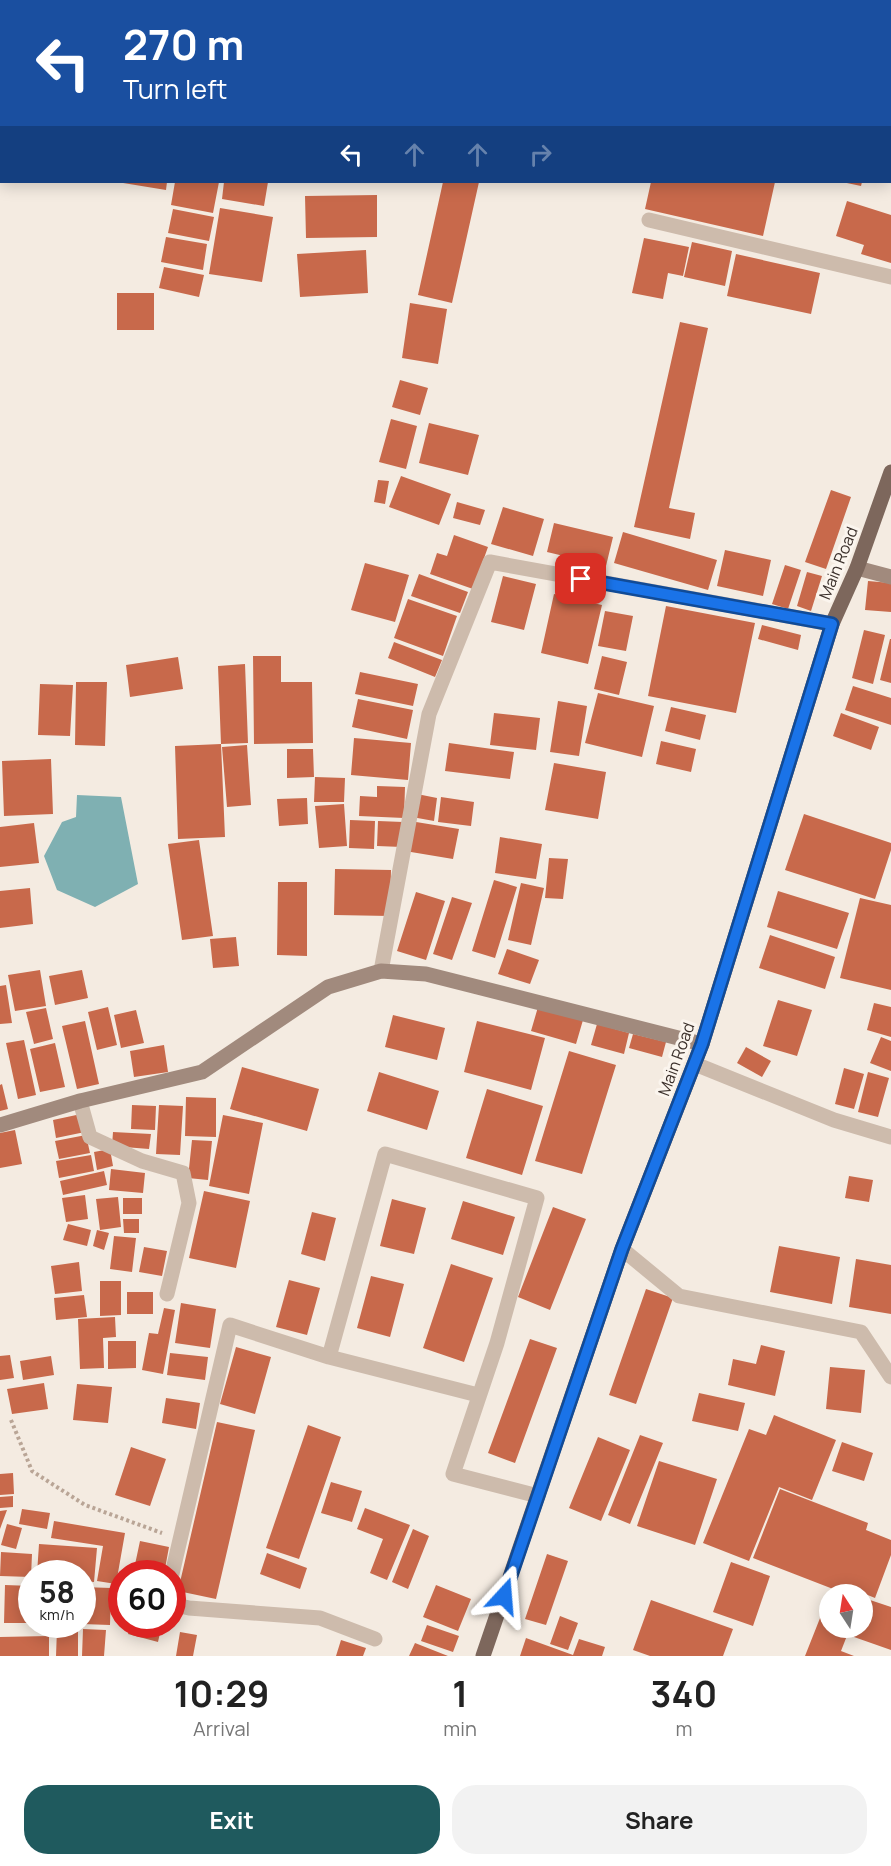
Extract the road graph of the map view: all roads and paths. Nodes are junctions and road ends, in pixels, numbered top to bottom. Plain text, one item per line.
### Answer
1 (649, 220) dead end
2 (891, 277) edge
3 (891, 472) edge
4 (857, 568) junction
5 (891, 577) edge
6 (832, 624) junction
7 (381, 971) junction
8 (702, 1044) junction
9 (695, 1064) junction
10 (80, 1101) junction
11 (0, 1125) edge
12 (891, 1137) edge
13 (622, 1249) junction
14 (167, 1294) dead end
15 (330, 1357) junction
16 (891, 1377) edge
17 (478, 1395) junction
18 (11, 1420) dead end
19 (538, 1496) junction
20 (179, 1540) junction
21 (175, 1560) edge
22 (186, 1607) edge
23 (375, 1639) dead end
24 (483, 1656) edge

1 - 2 street
3 - 4 main road, Main Road
4 - 5 street
4 - 6 main road, Main Road
6 - 7 street
6 - 8 main road, Main Road
7 - 8 street
7 - 10 street
8 - 9 main road, Main Road
9 - 12 street
9 - 13 main road, Main Road
10 - 11 street
10 - 14 street
13 - 16 street
13 - 19 main road, Main Road
15 - 17 street
15 - 17 street
15 - 20 street
17 - 19 street
18 - 20 path
19 - 24 main road, Main Road
20 - 21 street
22 - 23 street

